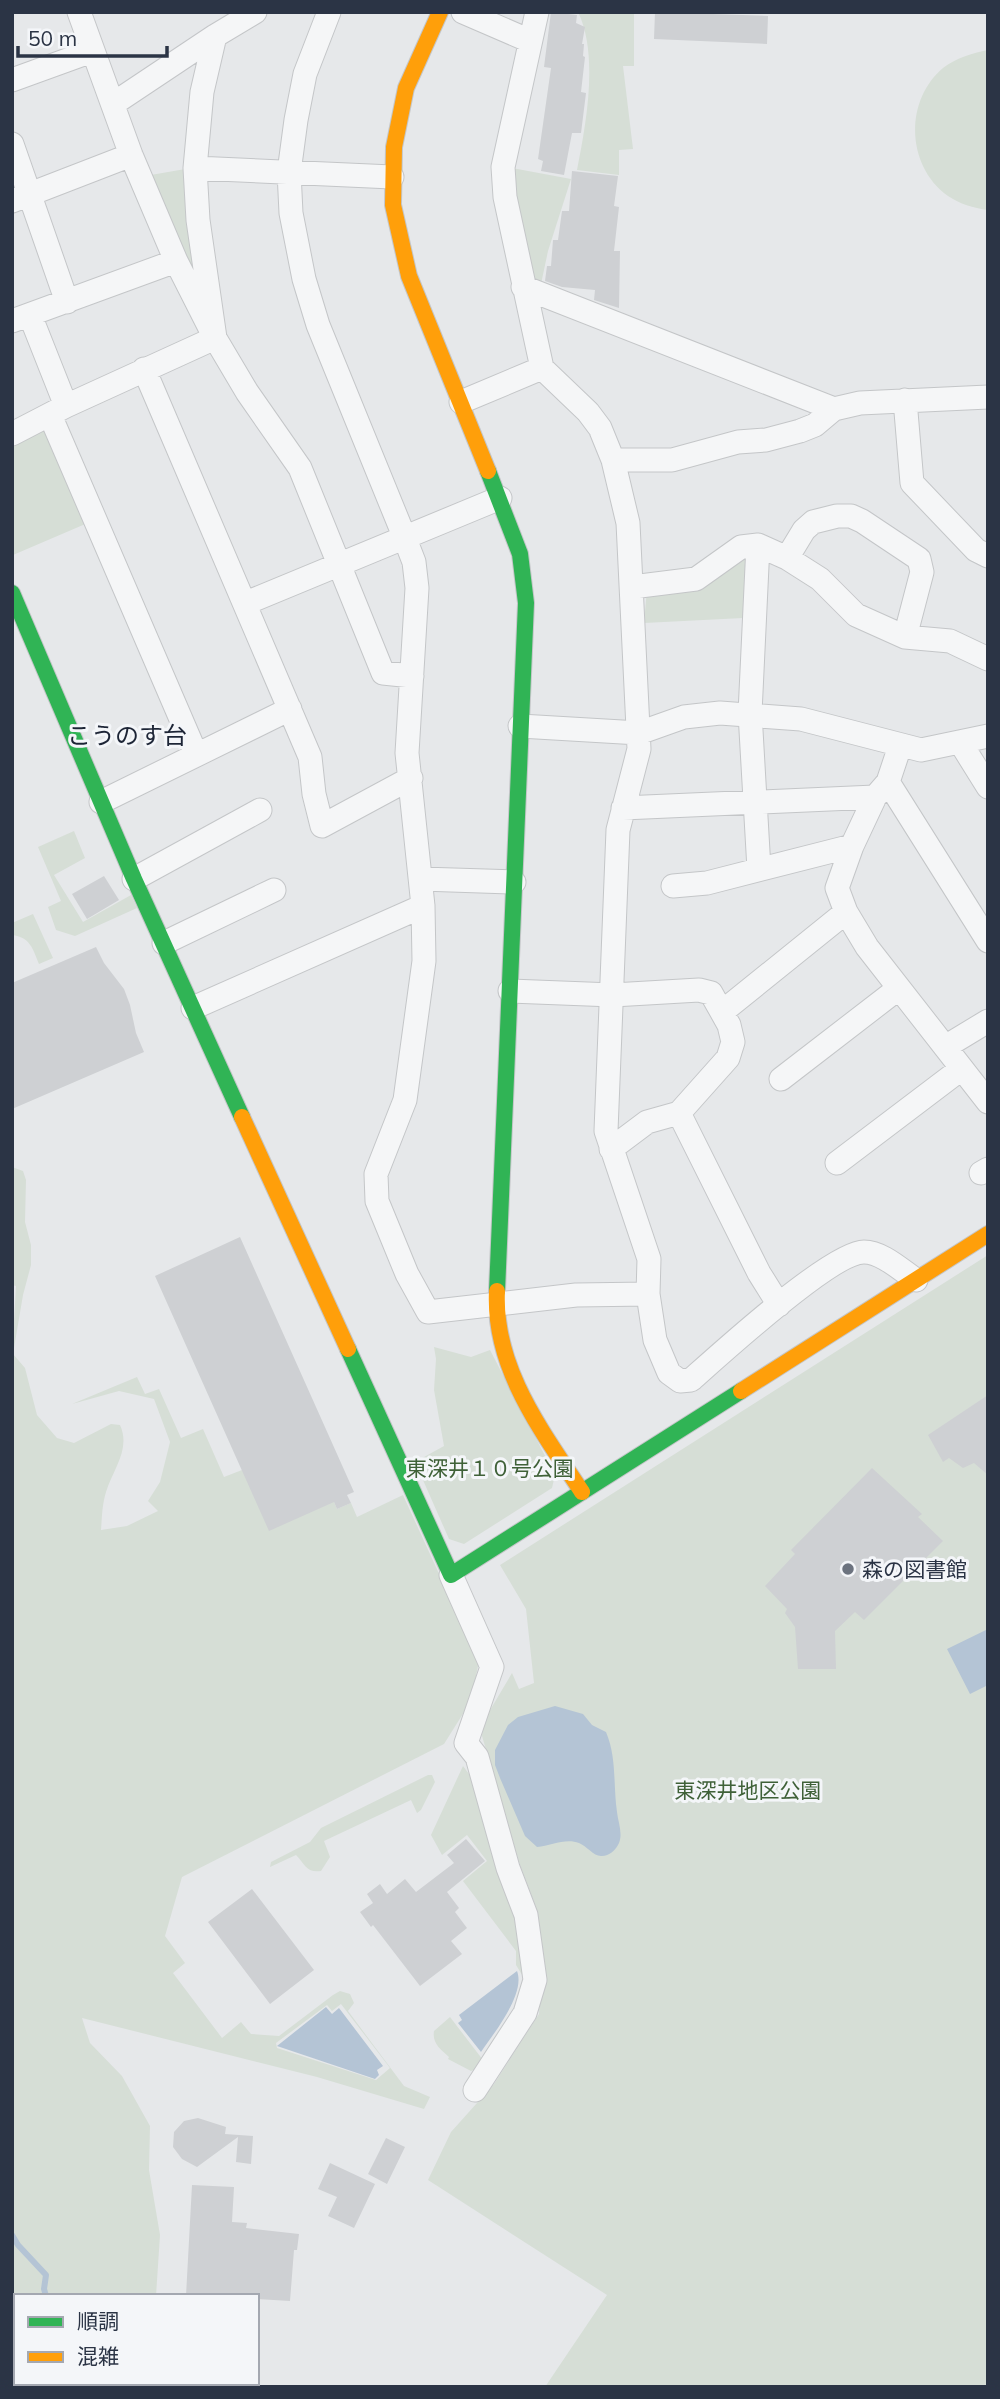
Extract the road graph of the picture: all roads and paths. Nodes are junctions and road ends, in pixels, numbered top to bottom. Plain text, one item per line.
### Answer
1 (79, 12) edge
2 (255, 12) edge
3 (329, 12) edge
4 (440, 12) edge
5 (463, 12) edge
6 (537, 12) edge
7 (215, 36) junction
8 (530, 41) junction
9 (92, 51) junction
10 (12, 80) edge
11 (113, 104) junction
12 (12, 144) edge
13 (131, 155) junction
14 (195, 168) junction
15 (289, 172) junction
16 (392, 177) junction
17 (22, 198) edge
18 (176, 261) junction
19 (523, 287) junction
20 (67, 302) junction
21 (21, 318) edge
22 (215, 338) junction
23 (542, 368) junction
24 (144, 369) junction
25 (988, 397) edge
26 (905, 400) junction
27 (461, 402) junction
28 (834, 409) junction
29 (58, 410) junction
30 (12, 434) edge
31 (613, 460) junction
32 (500, 498) junction
33 (404, 536) junction
34 (758, 545) junction
35 (988, 556) edge
36 (787, 558) junction
37 (339, 566) junction
38 (632, 587) junction
39 (12, 593) edge
40 (246, 603) junction
41 (905, 637) junction
42 (987, 652) edge
43 (412, 676) junction
44 (290, 709) junction
45 (750, 713) junction
46 (520, 726) junction
47 (639, 733) junction
48 (988, 736) edge
49 (960, 742) junction
50 (900, 746) junction
51 (195, 754) junction
52 (411, 778) junction
53 (988, 787) edge
54 (881, 790) junction
55 (101, 802) junction
56 (756, 803) junction
57 (623, 808) junction
58 (260, 810) dead end
59 (852, 846) junction
60 (760, 869) junction
61 (421, 879) junction
62 (134, 880) junction
63 (513, 882) junction
64 (673, 886) dead end
65 (274, 890) dead end
66 (423, 906) junction
67 (846, 912) junction
68 (988, 941) edge
69 (164, 943) junction
70 (899, 988) junction
71 (510, 991) junction
72 (613, 995) junction
73 (193, 1008) junction
74 (722, 1012) junction
75 (988, 1021) edge
76 (945, 1047) junction
77 (961, 1069) junction
78 (781, 1079) dead end
79 (988, 1102) edge
80 (679, 1113) junction
81 (611, 1149) junction
82 (837, 1163) dead end
83 (988, 1234) edge
84 (916, 1280) junction
85 (648, 1294) junction
86 (496, 1305) junction
87 (779, 1306) junction
88 (582, 1492) junction
89 (451, 1576) junction
90 (475, 2090) dead end

1 - 9 street
2 - 7 street
3 - 15 street
4 - 16 street
5 - 8 street
6 - 8 street
7 - 11 street
7 - 14 street
8 - 19 street
9 - 10 street
9 - 11 street
11 - 13 street
12 - 17 street
13 - 17 street
13 - 18 street
14 - 15 street
14 - 22 street
15 - 16 street
15 - 33 street
16 - 27 street
17 - 20 street
18 - 20 street
18 - 22 street
19 - 23 street
19 - 28 street
20 - 21 street
21 - 29 street
22 - 24 street
22 - 37 street
23 - 27 street
23 - 31 street
24 - 29 street
24 - 40 street
25 - 26 street
26 - 28 street
26 - 35 street
27 - 32 street
28 - 31 street
29 - 30 street
29 - 51 street
31 - 38 street
32 - 33 street
32 - 46 street
33 - 37 street
33 - 43 street
34 - 36 street
34 - 38 street
34 - 45 street
36 - 41 street
36 - 41 street
37 - 40 street
37 - 43 street
38 - 47 street
39 - 55 street
40 - 44 street
41 - 42 street
43 - 52 street
44 - 51 street
44 - 52 street
45 - 47 street
45 - 50 street
45 - 56 street
46 - 47 street
46 - 63 street
47 - 57 street
48 - 49 street
49 - 50 street
49 - 53 street
50 - 54 street
51 - 55 street
52 - 61 street
54 - 56 street
54 - 59 street
54 - 68 street
55 - 62 street
56 - 57 street
56 - 60 street
57 - 72 street
58 - 62 street
59 - 60 street
59 - 67 street
60 - 64 street
61 - 63 street
61 - 66 street
62 - 69 street
63 - 71 street
65 - 69 street
66 - 73 street
66 - 86 street
67 - 70 street
67 - 74 street
69 - 73 street
70 - 76 street
70 - 78 street
71 - 72 street
71 - 86 street
72 - 74 street
72 - 81 street
73 - 89 street
74 - 80 street
75 - 76 street
76 - 77 street
77 - 79 street
77 - 82 street
80 - 81 street
80 - 87 street
81 - 85 street
83 - 84 street
84 - 87 street
84 - 88 street
85 - 86 street
85 - 87 street
86 - 88 street
88 - 89 street
89 - 90 street

